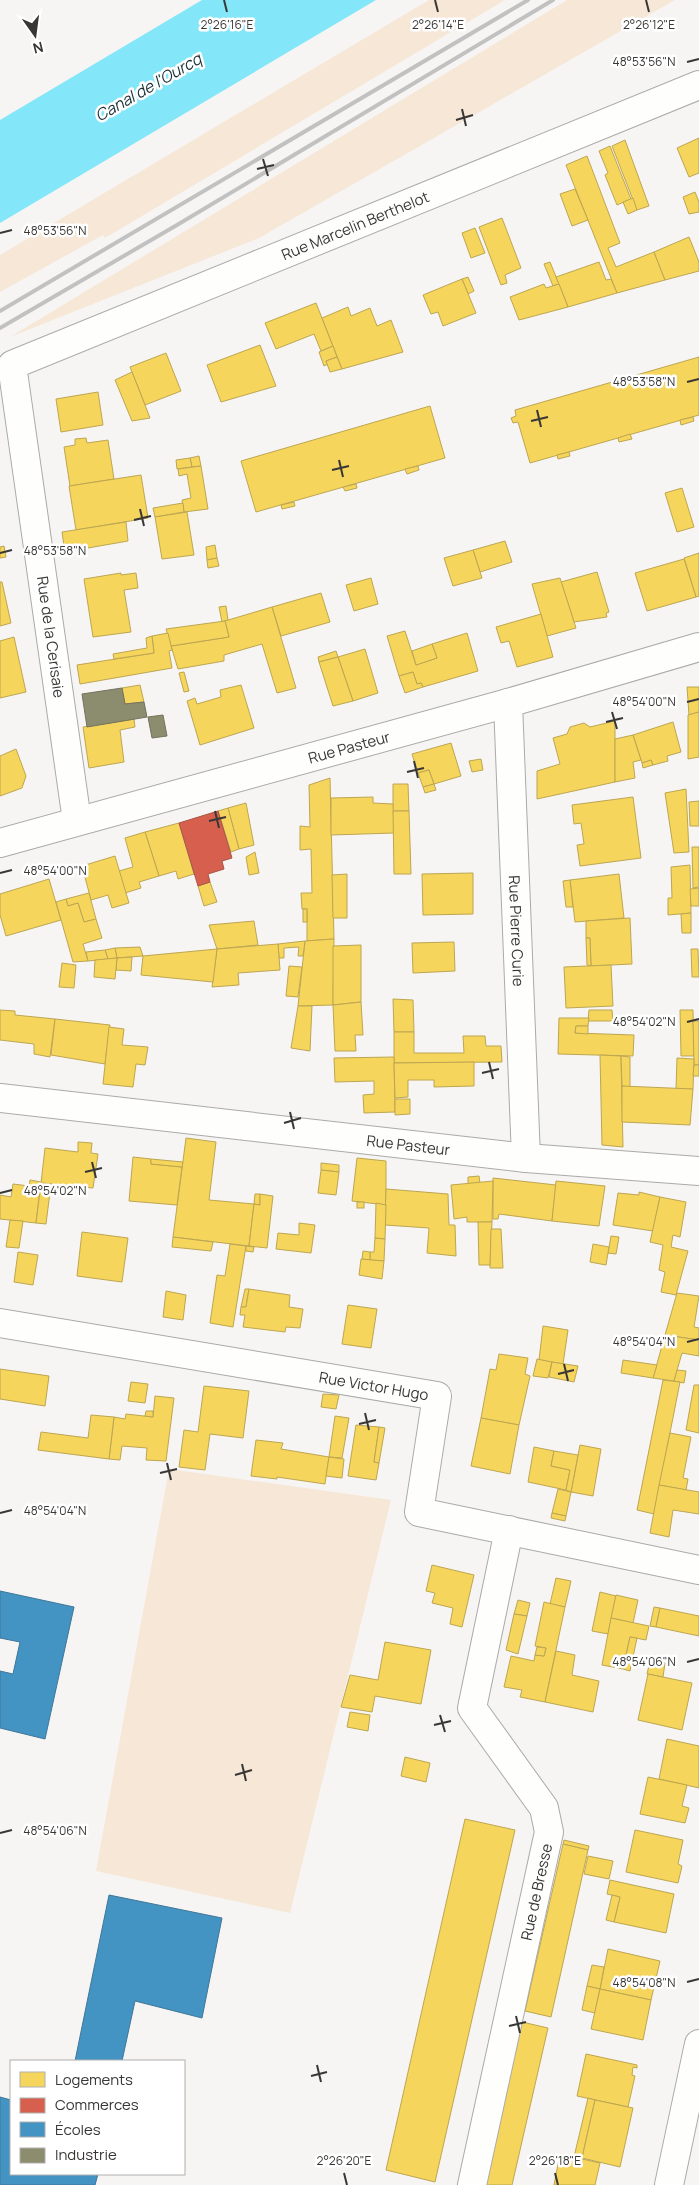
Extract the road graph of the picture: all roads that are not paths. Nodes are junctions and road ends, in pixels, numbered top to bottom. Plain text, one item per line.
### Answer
1 (699, 85) edge
2 (12, 365) joint
3 (699, 647) edge
4 (508, 703) junction
5 (77, 821) junction
6 (0, 843) edge
7 (0, 1098) edge
8 (526, 1158) junction
9 (699, 1171) edge
10 (0, 1323) edge
11 (509, 1530) junction
12 (699, 1570) edge
13 (699, 2044) edge
14 (472, 2185) edge
15 (670, 2185) edge

1 - 2 street, Rue Marcelin Berthelot
2 - 5 street, Rue de la Cerisaie
3 - 4 street, Rue Pasteur
4 - 5 street, Rue Pasteur
4 - 8 street, Rue Pierre Curie
5 - 6 street, Rue Pasteur
7 - 8 street, Rue Pasteur
8 - 9 street, Rue Pasteur
10 - 11 street, Rue Victor Hugo
11 - 12 street, Rue Victor Hugo
11 - 14 street, Rue de Bresse
13 - 15 street

